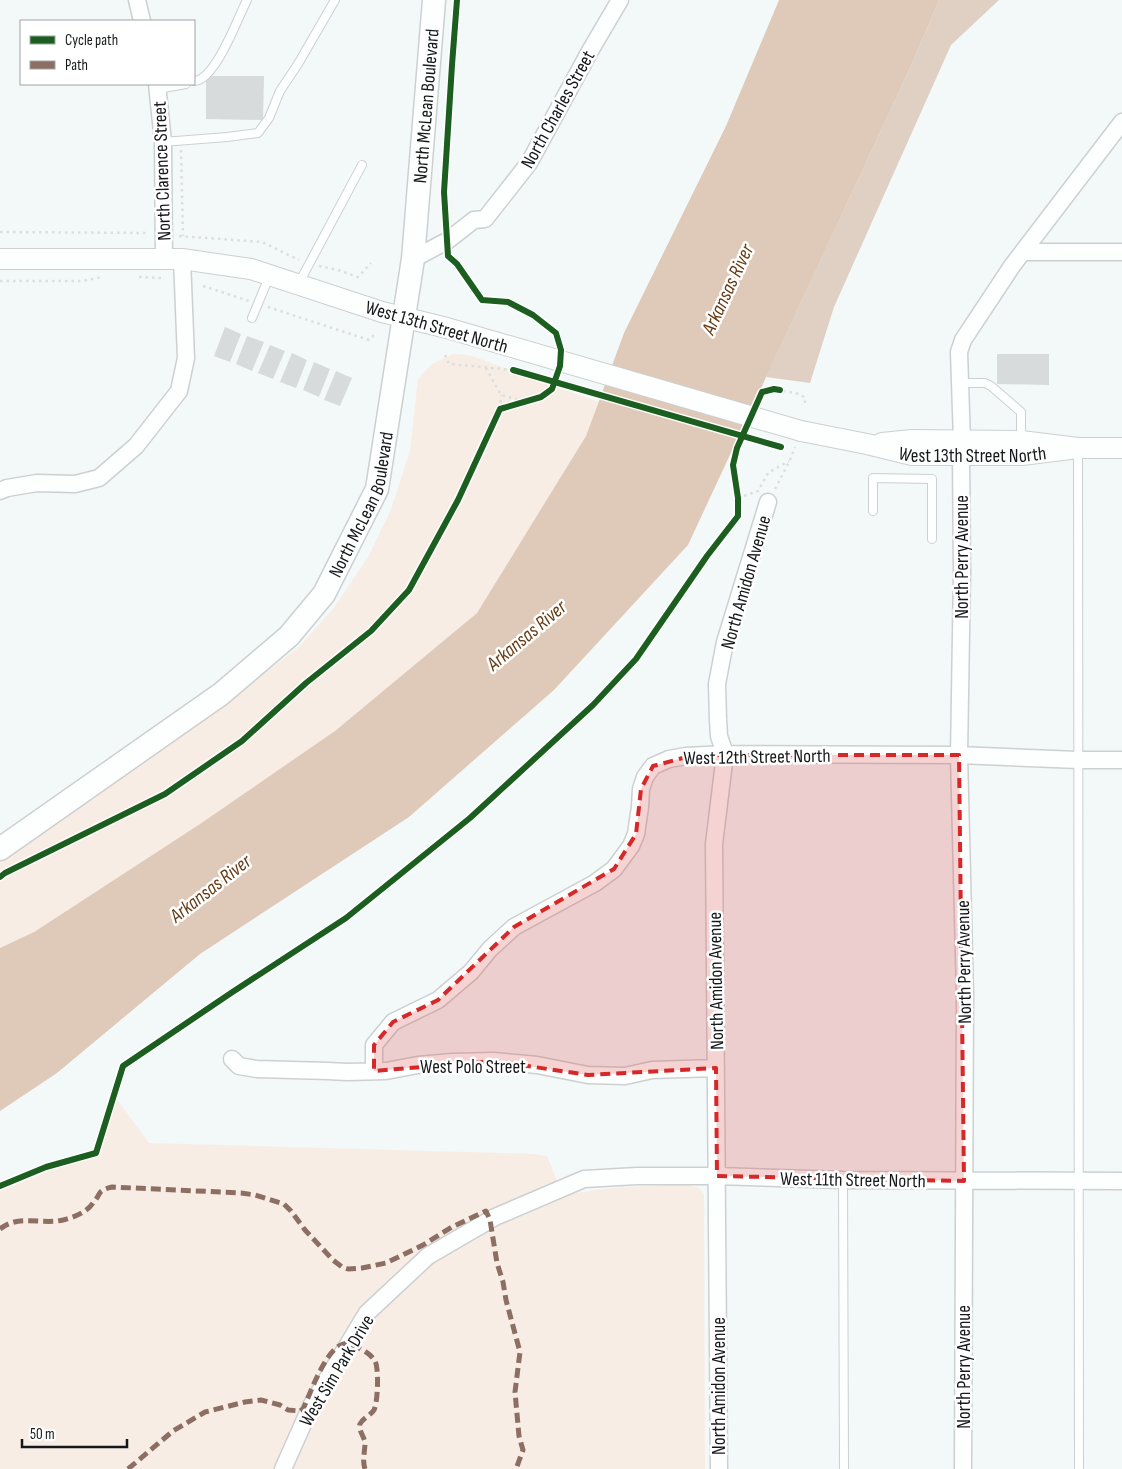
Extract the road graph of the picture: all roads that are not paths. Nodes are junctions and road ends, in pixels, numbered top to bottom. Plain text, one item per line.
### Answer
1 (137, 0) edge
2 (247, 0) edge
3 (335, 0) edge
4 (434, 0) edge
5 (620, 0) edge
6 (142, 20) edge
7 (195, 81) edge
8 (172, 85) edge
9 (157, 86) edge
10 (1122, 122) edge
11 (162, 142) junction
12 (362, 165) dead end
13 (1024, 252) junction
14 (1122, 252) edge
15 (0, 259) edge
16 (412, 259) junction
17 (169, 265) junction
18 (270, 275) junction
19 (298, 285) junction
20 (252, 318) dead end
21 (404, 318) junction
22 (960, 383) junction
23 (1021, 441) junction
24 (961, 448) junction
25 (1078, 448) junction
26 (1122, 448) edge
27 (0, 491) edge
28 (768, 502) road end
29 (873, 511) dead end
30 (932, 539) dead end
31 (725, 754) junction
32 (959, 755) junction
33 (1078, 760) junction
34 (1122, 760) edge
35 (0, 849) edge
36 (232, 1059) dead end
37 (716, 1068) junction
38 (374, 1071) junction
39 (717, 1176) junction
40 (584, 1179) joint
41 (843, 1180) junction
42 (964, 1181) junction
43 (1079, 1181) junction
44 (1122, 1181) edge
45 (283, 1469) edge
46 (719, 1469) edge
47 (844, 1469) edge
48 (963, 1469) edge
49 (1079, 1469) edge

1 - 6 street
2 - 7 lane
3 - 11 lane
4 - 16 main road, North McLean Boulevard
5 - 16 street, North Charles Street
8 - 9 lane
9 - 11 street, North Clarence Street
10 - 13 street, North Perry Avenue
11 - 17 street, North Clarence Street
12 - 19 lane
13 - 14 street
13 - 22 street, North Perry Avenue
15 - 17 street, West 13th Street North
16 - 21 main road, North McLean Boulevard
17 - 18 street, West 13th Street North
17 - 27 street, North Clarence Street
18 - 19 street, West 13th Street North
18 - 20 lane
19 - 21 street, West 13th Street North
21 - 24 street, West 13th Street North, bridge
21 - 35 main road, North McLean Boulevard
22 - 23 lane
22 - 24 street, North Perry Avenue
23 - 24 street, West 13th Street North
23 - 25 street, West 13th Street North
24 - 25 street, West 13th Street North
24 - 32 street, North Perry Avenue
25 - 26 street, West 13th Street North
25 - 33 lane
28 - 31 street, North Amidon Avenue
29 - 30 lane
31 - 32 street, West 12th Street North
31 - 37 street, North Amidon Avenue
31 - 38 street, West 12th Street North
32 - 33 street, West 12th Street North
32 - 42 street, North Perry Avenue
33 - 34 street, West 12th Street North
33 - 43 lane
36 - 38 street, West Polo Street
37 - 38 street, West Polo Street
37 - 39 street, North Amidon Avenue
39 - 40 street, West 11th Street North
39 - 41 street, West 11th Street North
39 - 46 street, North Amidon Avenue
40 - 45 street, West Sim Park Drive
41 - 42 street, West 11th Street North
41 - 47 lane
42 - 43 street, West 11th Street North
42 - 48 street, North Perry Avenue
43 - 44 street, West 11th Street North
43 - 49 lane

